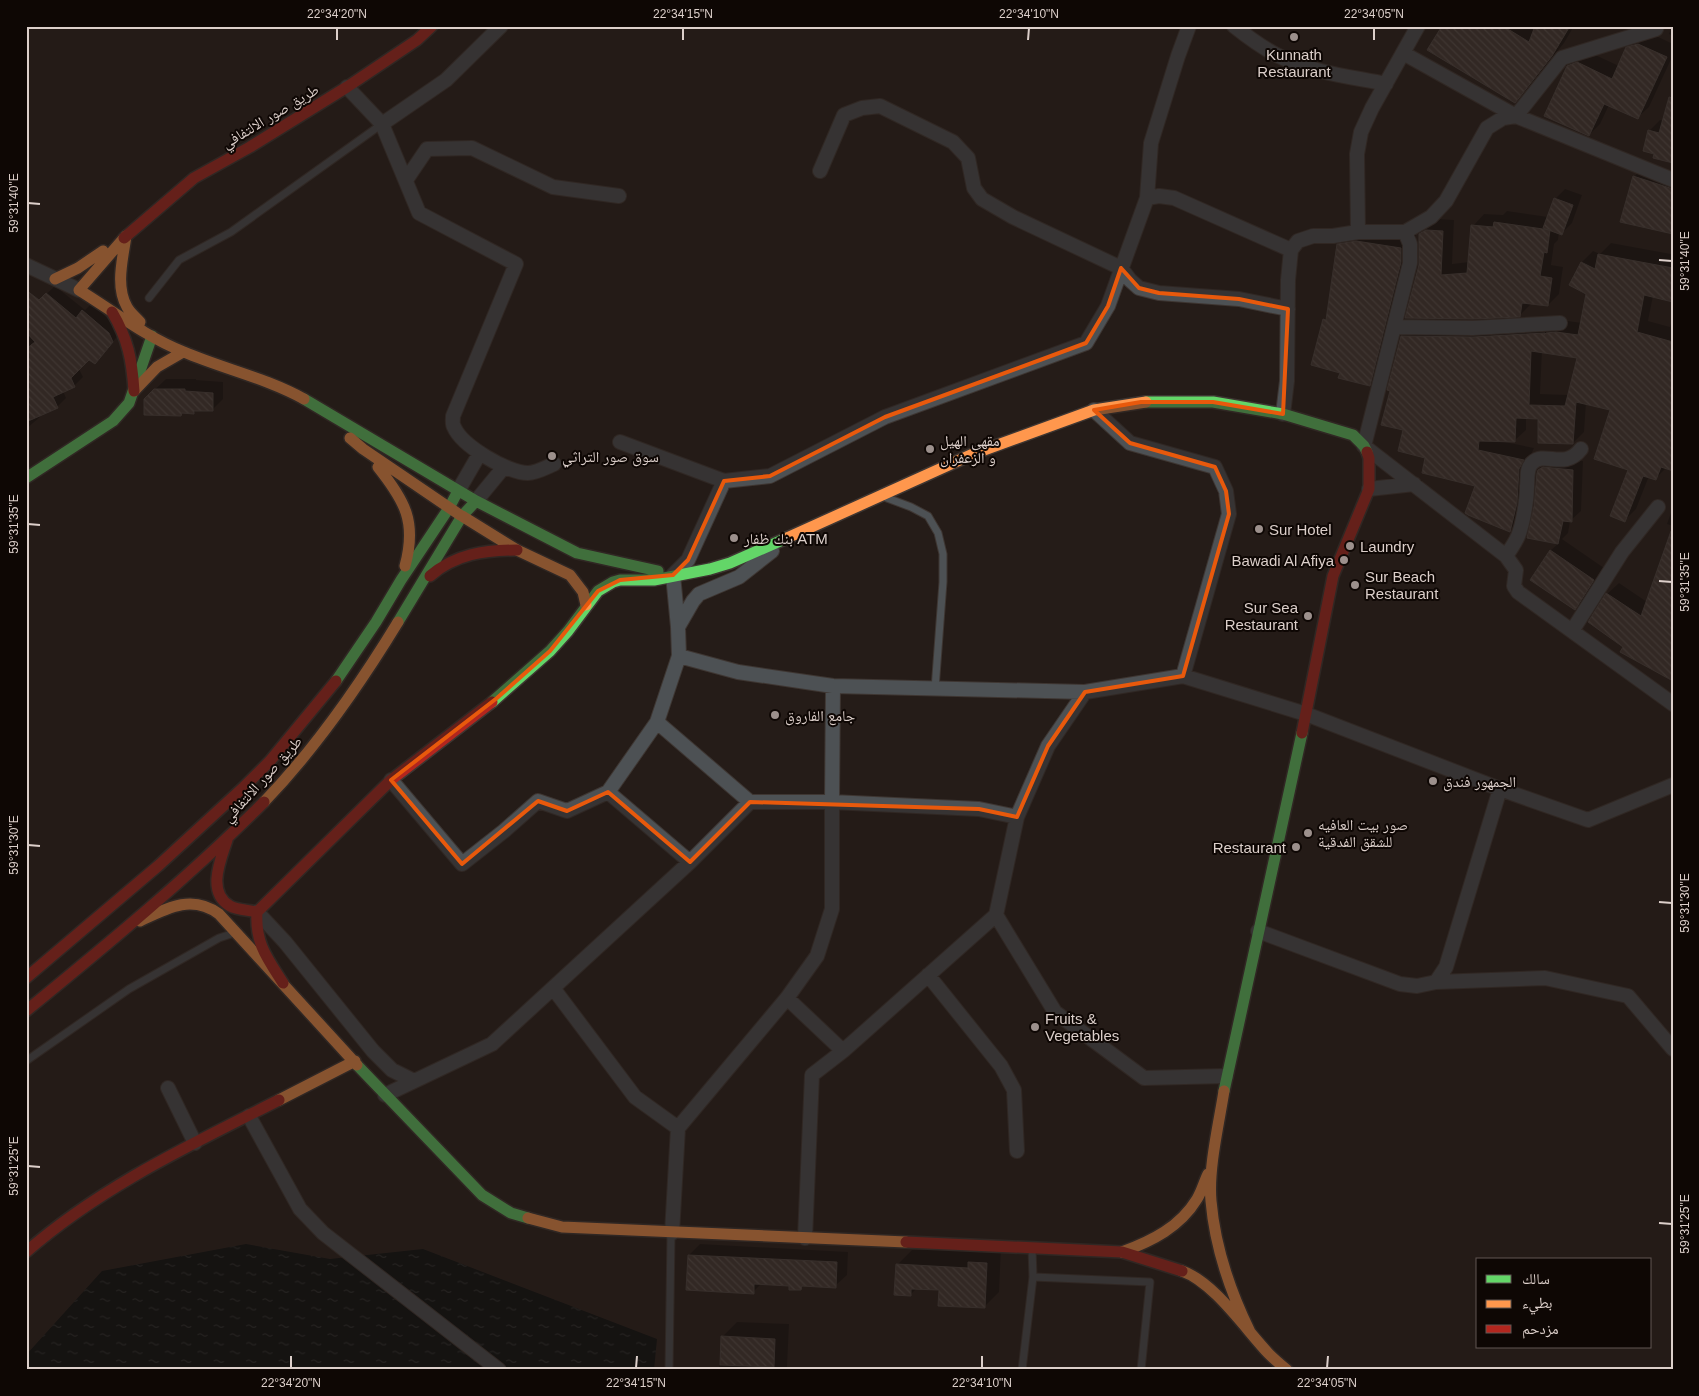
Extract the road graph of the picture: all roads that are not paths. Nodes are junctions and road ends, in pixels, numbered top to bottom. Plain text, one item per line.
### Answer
1 (432, 26) edge
2 (501, 26) edge
3 (1189, 26) edge
4 (1234, 26) edge
5 (1418, 26) edge
6 (1658, 26) edge
7 (1403, 53) junction
8 (1386, 84) junction
9 (347, 88) junction
10 (1516, 116) junction
11 (382, 124) junction
12 (820, 171) dead end
13 (406, 180) junction
14 (1673, 180) edge
15 (619, 196) dead end
16 (1147, 198) junction
17 (1358, 232) junction
18 (1405, 232) junction
19 (126, 236) junction
20 (1291, 250) junction
21 (26, 265) edge
22 (1122, 268) junction
23 (109, 277) dead end
24 (55, 278) junction
25 (80, 290) junction
26 (149, 298) dead end
27 (103, 301) junction
28 (1288, 309) junction
29 (1560, 323) dead end
30 (1394, 327) junction
31 (152, 336) junction
32 (183, 352) junction
33 (134, 391) junction
34 (306, 401) junction
35 (1094, 410) junction
36 (1283, 414) junction
37 (620, 442) dead end
38 (1364, 446) junction
39 (1581, 449) dead end
40 (364, 450) junction
41 (480, 453) junction
42 (554, 464) dead end
43 (504, 467) junction
44 (26, 478) edge
45 (724, 481) junction
46 (1414, 484) junction
47 (1369, 489) junction
48 (458, 491) junction
49 (883, 496) junction
50 (476, 501) junction
51 (1658, 507) dead end
52 (449, 508) junction
53 (462, 516) junction
54 (788, 538) junction
55 (517, 550) junction
56 (1506, 556) junction
57 (673, 575) junction
58 (401, 580) junction
59 (417, 591) junction
60 (586, 605) junction
61 (678, 627) junction
62 (1572, 631) junction
63 (679, 656) junction
64 (1183, 676) junction
65 (833, 686) junction
66 (935, 689) junction
67 (1085, 692) junction
68 (1673, 704) edge
69 (1306, 714) junction
70 (657, 722) junction
71 (391, 780) junction
72 (1673, 785) edge
73 (1500, 789) junction
74 (608, 792) junction
75 (750, 802) junction
76 (832, 802) junction
77 (1017, 816) junction
78 (227, 840) junction
79 (690, 862) junction
80 (257, 912) junction
81 (996, 915) junction
82 (131, 925) junction
83 (1258, 931) junction
84 (236, 932) junction
85 (928, 975) junction
86 (26, 978) edge
87 (1436, 982) junction
88 (283, 983) junction
89 (553, 988) junction
90 (787, 998) junction
91 (26, 1011) edge
92 (1673, 1049) edge
93 (843, 1051) junction
94 (26, 1061) edge
95 (355, 1062) junction
96 (1226, 1076) junction
97 (414, 1081) junction
98 (168, 1088) dead end
99 (385, 1095) junction
100 (249, 1116) junction
101 (678, 1128) junction
102 (195, 1143) junction
103 (1017, 1151) dead end
104 (1212, 1165) junction
105 (672, 1233) junction
106 (806, 1238) junction
107 (1032, 1247) junction
108 (26, 1252) edge
109 (1122, 1252) junction
110 (1032, 1277) junction
111 (1250, 1332) junction
112 (498, 1370) edge
113 (670, 1370) edge
114 (1022, 1370) edge
115 (1141, 1370) edge
116 (1287, 1370) edge

1 - 9 street, طريق صور الالتفافي
2 - 11 street
3 - 16 street
4 - 8 street
5 - 7 street
6 - 10 street
7 - 8 street
7 - 10 street
8 - 17 street
9 - 11 street
9 - 19 street, طريق صور الالتفافي
10 - 14 street
10 - 18 street
11 - 13 street
11 - 26 lane
12 - 22 street
13 - 15 street
13 - 41 street
16 - 20 street
16 - 22 street
17 - 18 street
17 - 20 street
18 - 30 street
19 - 23 street, طريق صور الالتفافي
19 - 24 street
19 - 25 street, طريق صور الالتفافي
19 - 31 street
20 - 28 street
21 - 24 street
22 - 28 street
22 - 45 street
24 - 25 street
25 - 27 street
27 - 31 street
27 - 33 street
28 - 36 street
29 - 30 street
30 - 38 street
31 - 32 street
31 - 33 street
32 - 33 street
32 - 34 street
33 - 44 street
34 - 40 street
34 - 48 street
35 - 36 street
35 - 49 street
35 - 64 street
36 - 38 street
37 - 45 street
38 - 46 street
38 - 47 street
39 - 56 street
40 - 52 street
40 - 58 street
41 - 43 street
41 - 48 street
42 - 43 street
43 - 50 street
45 - 57 street
46 - 47 street
46 - 56 street
47 - 69 street
48 - 50 street
48 - 52 street, طريق صور الالتفافي
49 - 54 street
49 - 66 lane
50 - 53 street, طريق صور الالتفافي
50 - 57 street
51 - 62 street
52 - 53 street
52 - 58 street, طريق صور الالتفافي
53 - 55 street
53 - 59 street, طريق صور الالتفافي
54 - 57 street
54 - 61 street
55 - 59 street
55 - 60 street
56 - 62 street
57 - 60 street
57 - 61 street
58 - 86 street, طريق صور الالتفافي
59 - 78 street, طريق صور الالتفافي
60 - 71 street
61 - 63 street
62 - 68 street
63 - 65 street
63 - 70 street
64 - 67 street
64 - 69 street
65 - 66 street
65 - 76 street
66 - 67 street
67 - 77 street
69 - 73 street
69 - 83 street
70 - 74 street
70 - 75 street
71 - 74 street
71 - 80 street
72 - 73 street
73 - 87 street
74 - 79 street
75 - 76 street
75 - 79 street
76 - 77 street
76 - 90 street
77 - 81 street
78 - 80 street
78 - 82 street, طريق صور الالتفافي
79 - 89 street
80 - 88 street
80 - 97 street
81 - 85 street
81 - 96 street
82 - 84 street
82 - 91 street, طريق صور الالتفافي
83 - 87 street
83 - 96 street
84 - 88 street
84 - 94 lane
85 - 93 street
85 - 103 street
87 - 92 street
88 - 95 street
89 - 97 street
89 - 101 street
90 - 93 street
90 - 101 street
93 - 106 street
95 - 99 street
95 - 100 street
96 - 104 street
97 - 99 street
98 - 102 street
99 - 105 street
100 - 102 street
100 - 112 street
101 - 105 street
102 - 108 street
104 - 109 street
104 - 111 street
105 - 106 street
105 - 113 lane
106 - 107 street
107 - 109 street
107 - 110 lane
109 - 111 street
110 - 114 lane
110 - 115 lane
111 - 116 street

